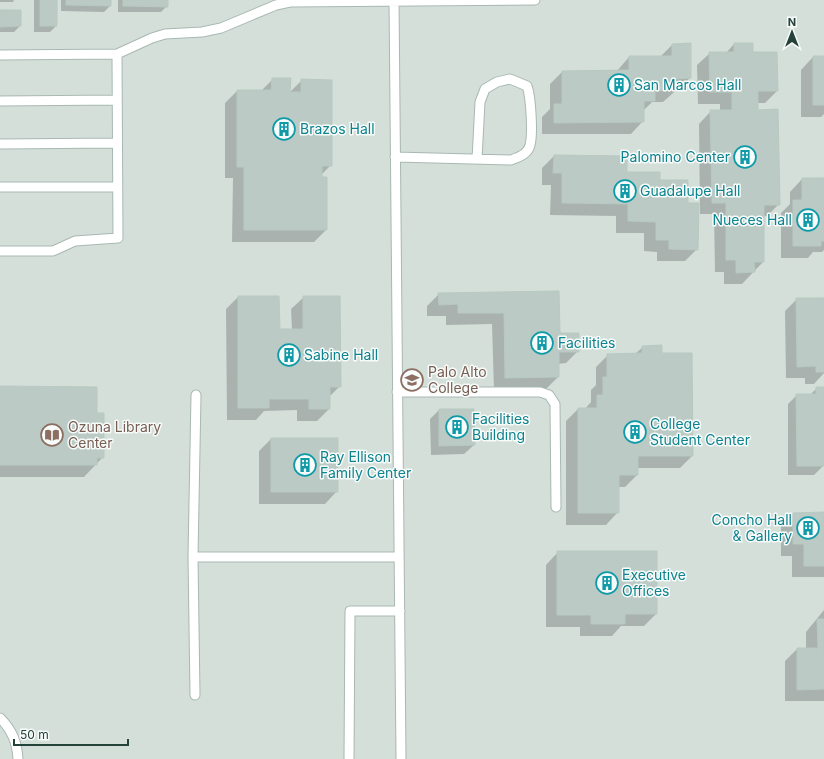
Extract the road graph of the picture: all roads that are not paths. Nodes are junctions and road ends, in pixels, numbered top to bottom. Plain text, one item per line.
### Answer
1 (394, 0) edge
2 (422, 0) edge
3 (535, 0) edge
4 (117, 54) junction
5 (0, 55) edge
6 (117, 100) junction
7 (0, 101) edge
8 (0, 144) edge
9 (117, 144) junction
10 (395, 157) junction
11 (477, 159) junction
12 (0, 187) edge
13 (117, 187) junction
14 (0, 250) edge
15 (397, 392) junction
16 (196, 395) dead end
17 (556, 506) dead end
18 (399, 556) junction
19 (194, 557) junction
20 (400, 611) junction
21 (195, 695) dead end
22 (0, 718) edge
23 (18, 759) edge
24 (349, 759) edge
25 (401, 759) edge

1 - 2 lane
1 - 4 lane
1 - 10 lane
2 - 3 lane
4 - 5 lane
4 - 6 lane
6 - 7 lane
6 - 9 lane
8 - 9 lane
9 - 13 lane
10 - 11 lane
10 - 15 lane
11 - 11 lane
12 - 13 lane
13 - 14 lane
15 - 17 lane
15 - 18 lane
16 - 19 lane
18 - 19 lane
18 - 20 lane
19 - 21 lane
20 - 24 lane
20 - 25 lane
22 - 23 lane

